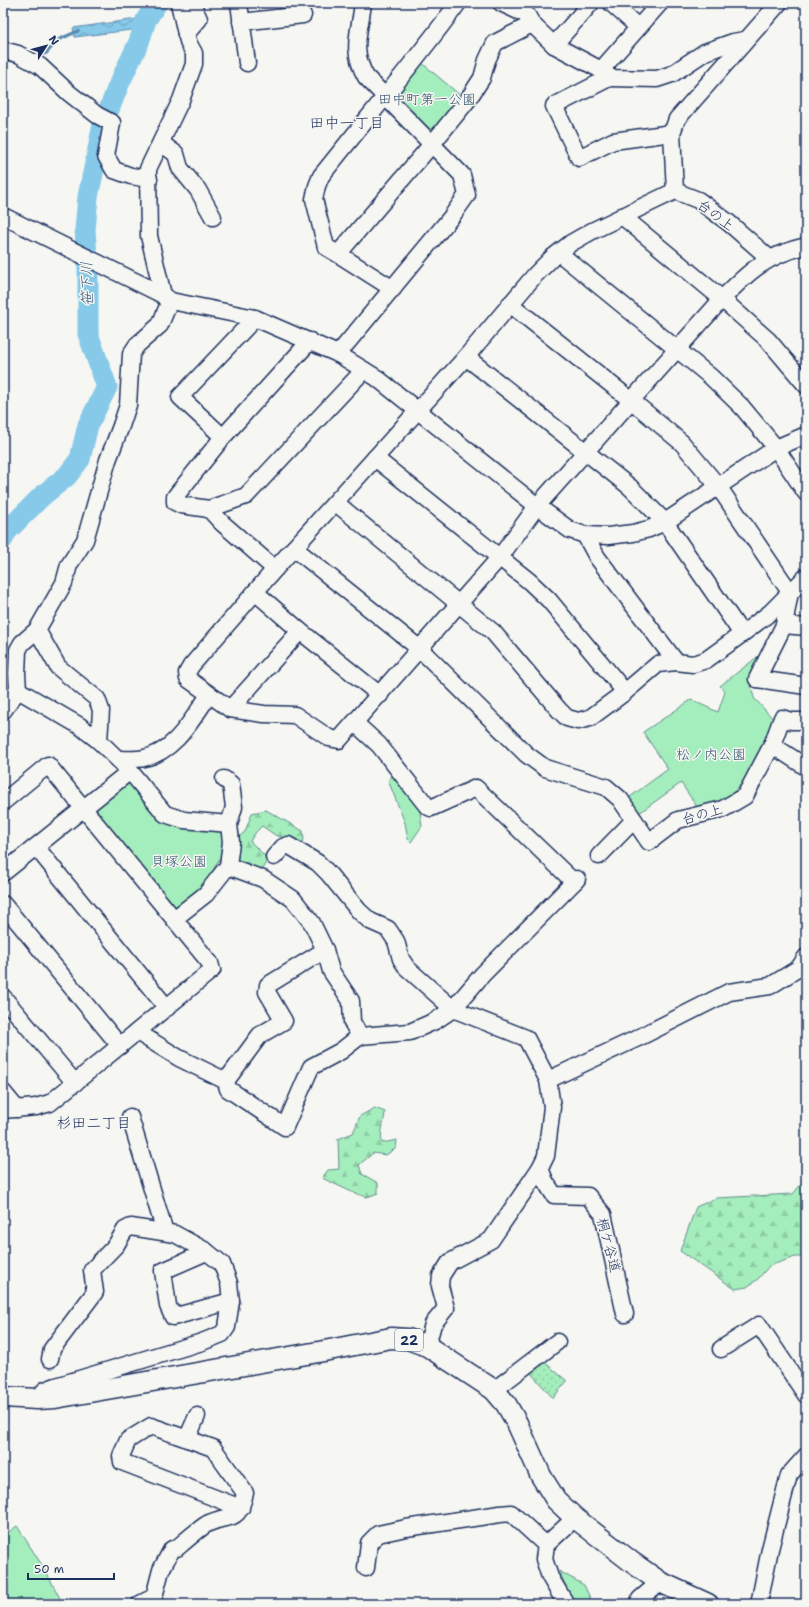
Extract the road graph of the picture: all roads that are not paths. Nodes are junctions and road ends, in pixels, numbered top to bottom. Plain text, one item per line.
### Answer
1 (179, 3) edge
2 (192, 3) edge
3 (238, 3) edge
4 (458, 3) edge
5 (501, 3) edge
6 (591, 3) edge
7 (611, 3) edge
8 (660, 3) edge
9 (777, 4) edge
10 (366, 6) edge
11 (303, 15) dead end
12 (241, 22) junction
13 (532, 24) junction
14 (638, 27) junction
15 (186, 34) junction
16 (745, 40) junction
17 (554, 44) junction
18 (3, 50) edge
19 (247, 63) dead end
20 (605, 74) junction
21 (384, 96) junction
22 (672, 133) junction
23 (161, 143) junction
24 (432, 144) junction
25 (149, 179) junction
26 (675, 191) junction
27 (3, 216) edge
28 (622, 216) junction
29 (213, 217) dead end
30 (806, 246) edge
31 (559, 253) junction
32 (338, 254) junction
33 (769, 258) junction
34 (393, 289) junction
35 (163, 295) junction
36 (722, 299) junction
37 (510, 304) junction
38 (255, 318) junction
39 (310, 341) junction
40 (677, 351) junction
41 (338, 354) junction
42 (466, 357) junction
43 (364, 370) junction
44 (806, 385) edge
45 (632, 401) junction
46 (418, 411) junction
47 (806, 435) edge
48 (223, 437) junction
49 (776, 448) junction
50 (585, 451) junction
51 (375, 458) junction
52 (718, 486) junction
53 (806, 493) edge
54 (336, 503) junction
55 (537, 506) junction
56 (209, 509) junction
57 (665, 522) junction
58 (585, 535) junction
59 (294, 548) junction
60 (500, 557) junction
61 (275, 569) junction
62 (806, 577) edge
63 (255, 592) junction
64 (790, 592) junction
65 (460, 604) junction
66 (784, 625) junction
67 (806, 627) edge
68 (37, 630) junction
69 (300, 631) junction
70 (742, 634) junction
71 (420, 649) junction
72 (676, 662) junction
73 (806, 686) edge
74 (18, 690) junction
75 (625, 692) junction
76 (209, 695) junction
77 (380, 695) junction
78 (230, 709) junction
79 (3, 711) edge
80 (806, 721) edge
81 (355, 723) junction
82 (99, 741) junction
83 (772, 745) junction
84 (124, 765) junction
85 (806, 767) edge
86 (224, 779) dead end
87 (3, 802) edge
88 (83, 808) junction
89 (634, 820) junction
90 (229, 824) junction
91 (36, 847) junction
92 (599, 856) dead end
93 (274, 857) dead end
94 (228, 866) junction
95 (3, 873) edge
96 (3, 904) edge
97 (174, 919) junction
98 (325, 950) junction
99 (804, 966) edge
100 (3, 997) edge
101 (167, 1008) junction
102 (453, 1009) junction
103 (138, 1032) junction
104 (360, 1036) junction
105 (120, 1046) junction
106 (548, 1080) junction
107 (226, 1081) junction
108 (75, 1083) junction
109 (3, 1092) edge
110 (10, 1110) edge
111 (130, 1117) dead end
112 (540, 1168) junction
113 (165, 1232) junction
114 (206, 1251) junction
115 (231, 1302) junction
116 (626, 1314) dead end
117 (557, 1342) dead end
118 (427, 1346) junction
119 (721, 1349) dead end
120 (50, 1359) dead end
121 (494, 1390) junction
122 (806, 1395) edge
123 (3, 1398) edge
124 (37, 1399) junction
125 (197, 1416) dead end
126 (187, 1439) junction
127 (806, 1456) edge
128 (241, 1508) junction
129 (575, 1518) junction
130 (546, 1545) junction
131 (366, 1568) dead end
132 (660, 1582) junction
133 (150, 1602) edge
134 (566, 1604) edge
135 (638, 1604) edge
136 (708, 1604) edge
137 (759, 1604) edge

1 - 15 street
2 - 15 street
3 - 12 street
4 - 21 street
5 - 13 street
6 - 17 street
7 - 14 street
8 - 14 street
9 - 16 street
10 - 21 street
11 - 12 street
12 - 19 street
13 - 17 street
13 - 24 street
14 - 20 street
15 - 23 street
16 - 20 street
16 - 22 street
17 - 20 street
18 - 25 street
20 - 22 street
21 - 24 street
21 - 32 street
22 - 26 street
23 - 25 street
23 - 29 street
24 - 32 street
24 - 34 street
25 - 35 street
26 - 28 street
26 - 33 street, 台の上
27 - 35 street
28 - 31 street
28 - 36 street
30 - 33 street
31 - 37 street
31 - 40 street
32 - 34 street
33 - 36 street
34 - 41 street
35 - 38 street
35 - 68 street
36 - 40 street
36 - 44 street
37 - 42 street
37 - 45 street
38 - 39 street
38 - 48 street
39 - 41 street
39 - 48 street
40 - 45 street
40 - 49 street
41 - 43 street
42 - 46 street
42 - 50 street
43 - 46 street
43 - 56 street
45 - 50 street
45 - 52 street
46 - 51 street
46 - 55 street
47 - 49 street
48 - 56 street
49 - 52 street
49 - 53 street
50 - 55 street
50 - 57 street
51 - 54 street
51 - 60 street
52 - 57 street
52 - 64 street
54 - 59 street
54 - 65 street
55 - 58 street
55 - 60 street
56 - 61 street
57 - 58 street
57 - 70 street
58 - 72 street
59 - 61 street
59 - 71 street
60 - 65 street
60 - 75 street
61 - 63 street
62 - 64 street
63 - 69 street
63 - 76 street
64 - 66 street
64 - 70 street
65 - 71 street
65 - 75 street
66 - 67 street
66 - 73 street
68 - 74 street
68 - 82 street
69 - 77 street
69 - 78 street
70 - 72 street
71 - 77 street
71 - 89 street
72 - 75 street
74 - 79 street
74 - 82 street
76 - 78 street
76 - 84 street
77 - 81 street
78 - 81 street
80 - 83 street, 台の上
81 - 102 street
82 - 84 street
83 - 85 street
83 - 89 street, 台の上
84 - 88 street
84 - 90 street
86 - 90 street
87 - 88 street
88 - 91 street
88 - 97 street
89 - 92 street
90 - 94 street
91 - 95 street
91 - 101 street
93 - 102 street
94 - 97 street
94 - 98 street
96 - 105 street
97 - 101 street
98 - 104 street
98 - 107 street
99 - 106 street
100 - 108 street
101 - 103 street
102 - 104 street
102 - 106 street
103 - 105 street
103 - 107 street
104 - 107 street
105 - 108 street
106 - 112 street
108 - 110 street
109 - 110 street
111 - 113 street
112 - 116 street, 桐ケ谷道
112 - 118 street
113 - 114 street
113 - 120 street
114 - 115 street
114 - 115 street
115 - 124 street
117 - 121 street
118 - 121 main road, 22
118 - 124 main road, 22
119 - 122 street
121 - 129 main road, 22
123 - 124 main road, 22
125 - 126 street
126 - 128 street
126 - 128 street
127 - 137 street
128 - 133 street
129 - 130 street
129 - 132 main road, 22
130 - 131 street
130 - 134 street
132 - 135 street
132 - 136 main road, 22

